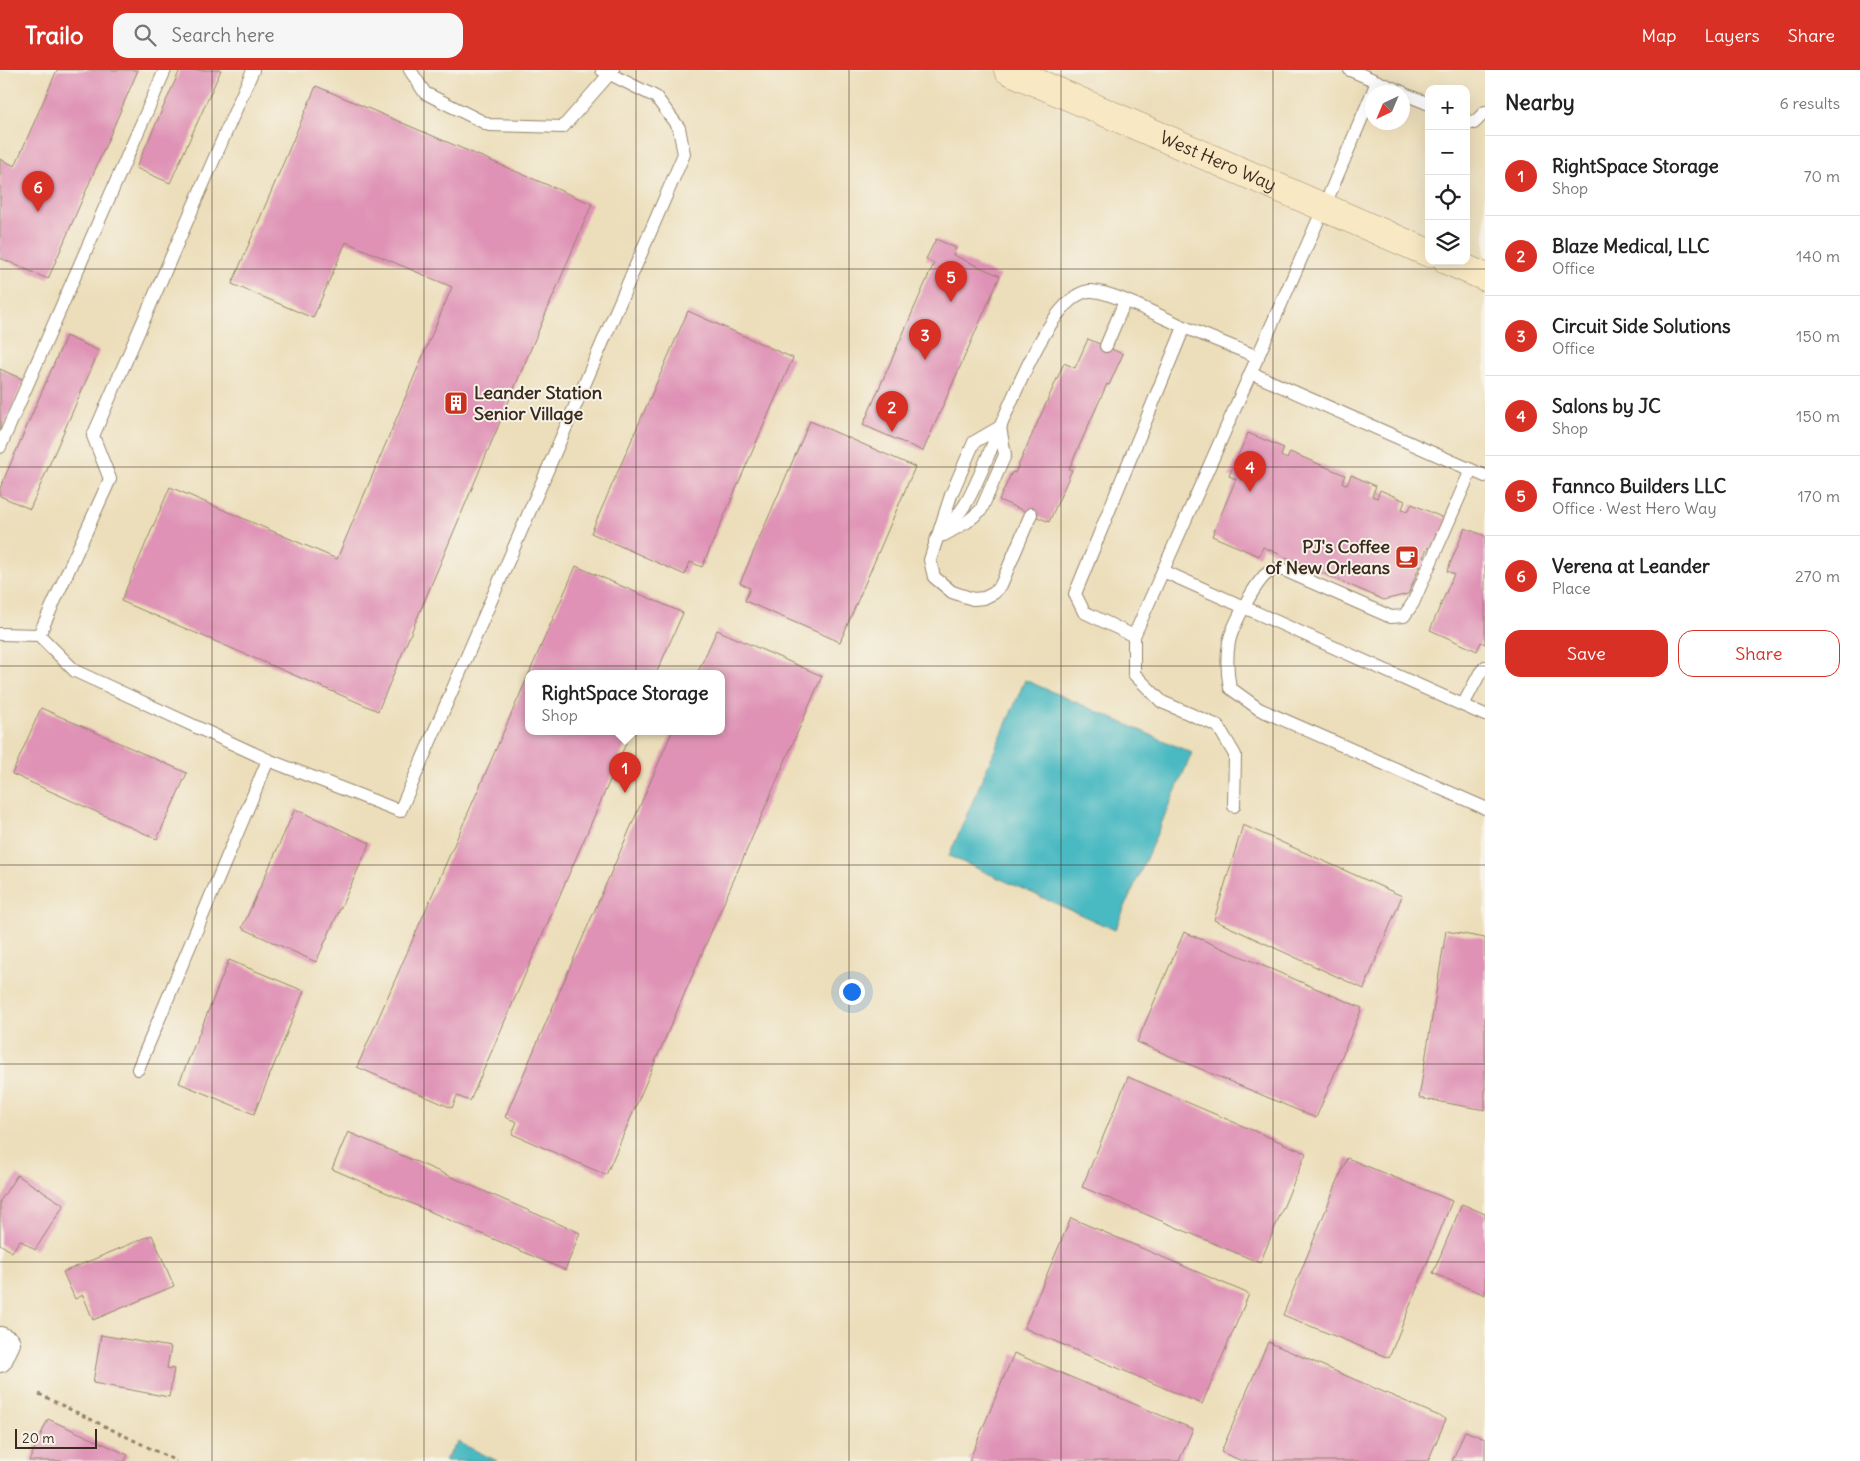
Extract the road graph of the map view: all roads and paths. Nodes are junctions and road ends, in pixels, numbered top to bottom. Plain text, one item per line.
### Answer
1 (165, 70) edge
2 (253, 70) edge
3 (410, 70) edge
4 (1008, 70) edge
5 (1350, 70) edge
6 (609, 71) edge
7 (1377, 82) junction
8 (1384, 85) edge
9 (1410, 96) edge
10 (1425, 102) edge
11 (1485, 112) edge
12 (1470, 122) edge
13 (1324, 207) junction
14 (1425, 251) edge
15 (1457, 265) edge
16 (1485, 277) edge
17 (1125, 301) junction
18 (1184, 327) junction
19 (1106, 346) dead end
20 (1258, 357) junction
21 (1251, 373) junction
22 (1000, 427) junction
23 (0, 447) edge
24 (1471, 470) junction
25 (1485, 476) edge
26 (1031, 514) dead end
27 (935, 541) junction
28 (1163, 572) junction
29 (1244, 608) junction
30 (0, 634) edge
31 (39, 636) junction
32 (1134, 636) junction
33 (1485, 667) edge
34 (1463, 705) junction
35 (1485, 715) edge
36 (268, 760) junction
37 (1234, 806) dead end
38 (1485, 808) edge
39 (138, 1069) dead end
40 (39, 1394) dead end
41 (176, 1461) edge

1 - 23 lane
2 - 31 lane
3 - 6 lane
4 - 13 main road, West Hero Way
5 - 7 lane
6 - 36 lane
7 - 8 lane
7 - 13 lane
9 - 10 lane
11 - 12 lane
13 - 14 main road, West Hero Way
13 - 20 lane
15 - 16 main road
17 - 18 lane
17 - 19 lane
17 - 22 lane
18 - 20 lane
18 - 32 lane
20 - 21 lane
21 - 24 lane
21 - 28 lane
22 - 27 lane
22 - 27 lane
24 - 25 lane
24 - 29 lane
26 - 27 lane
28 - 29 lane
28 - 32 lane
29 - 34 lane
29 - 38 lane
30 - 31 lane
31 - 36 lane
32 - 37 lane
33 - 34 lane
34 - 35 lane
36 - 39 lane
40 - 41 path

